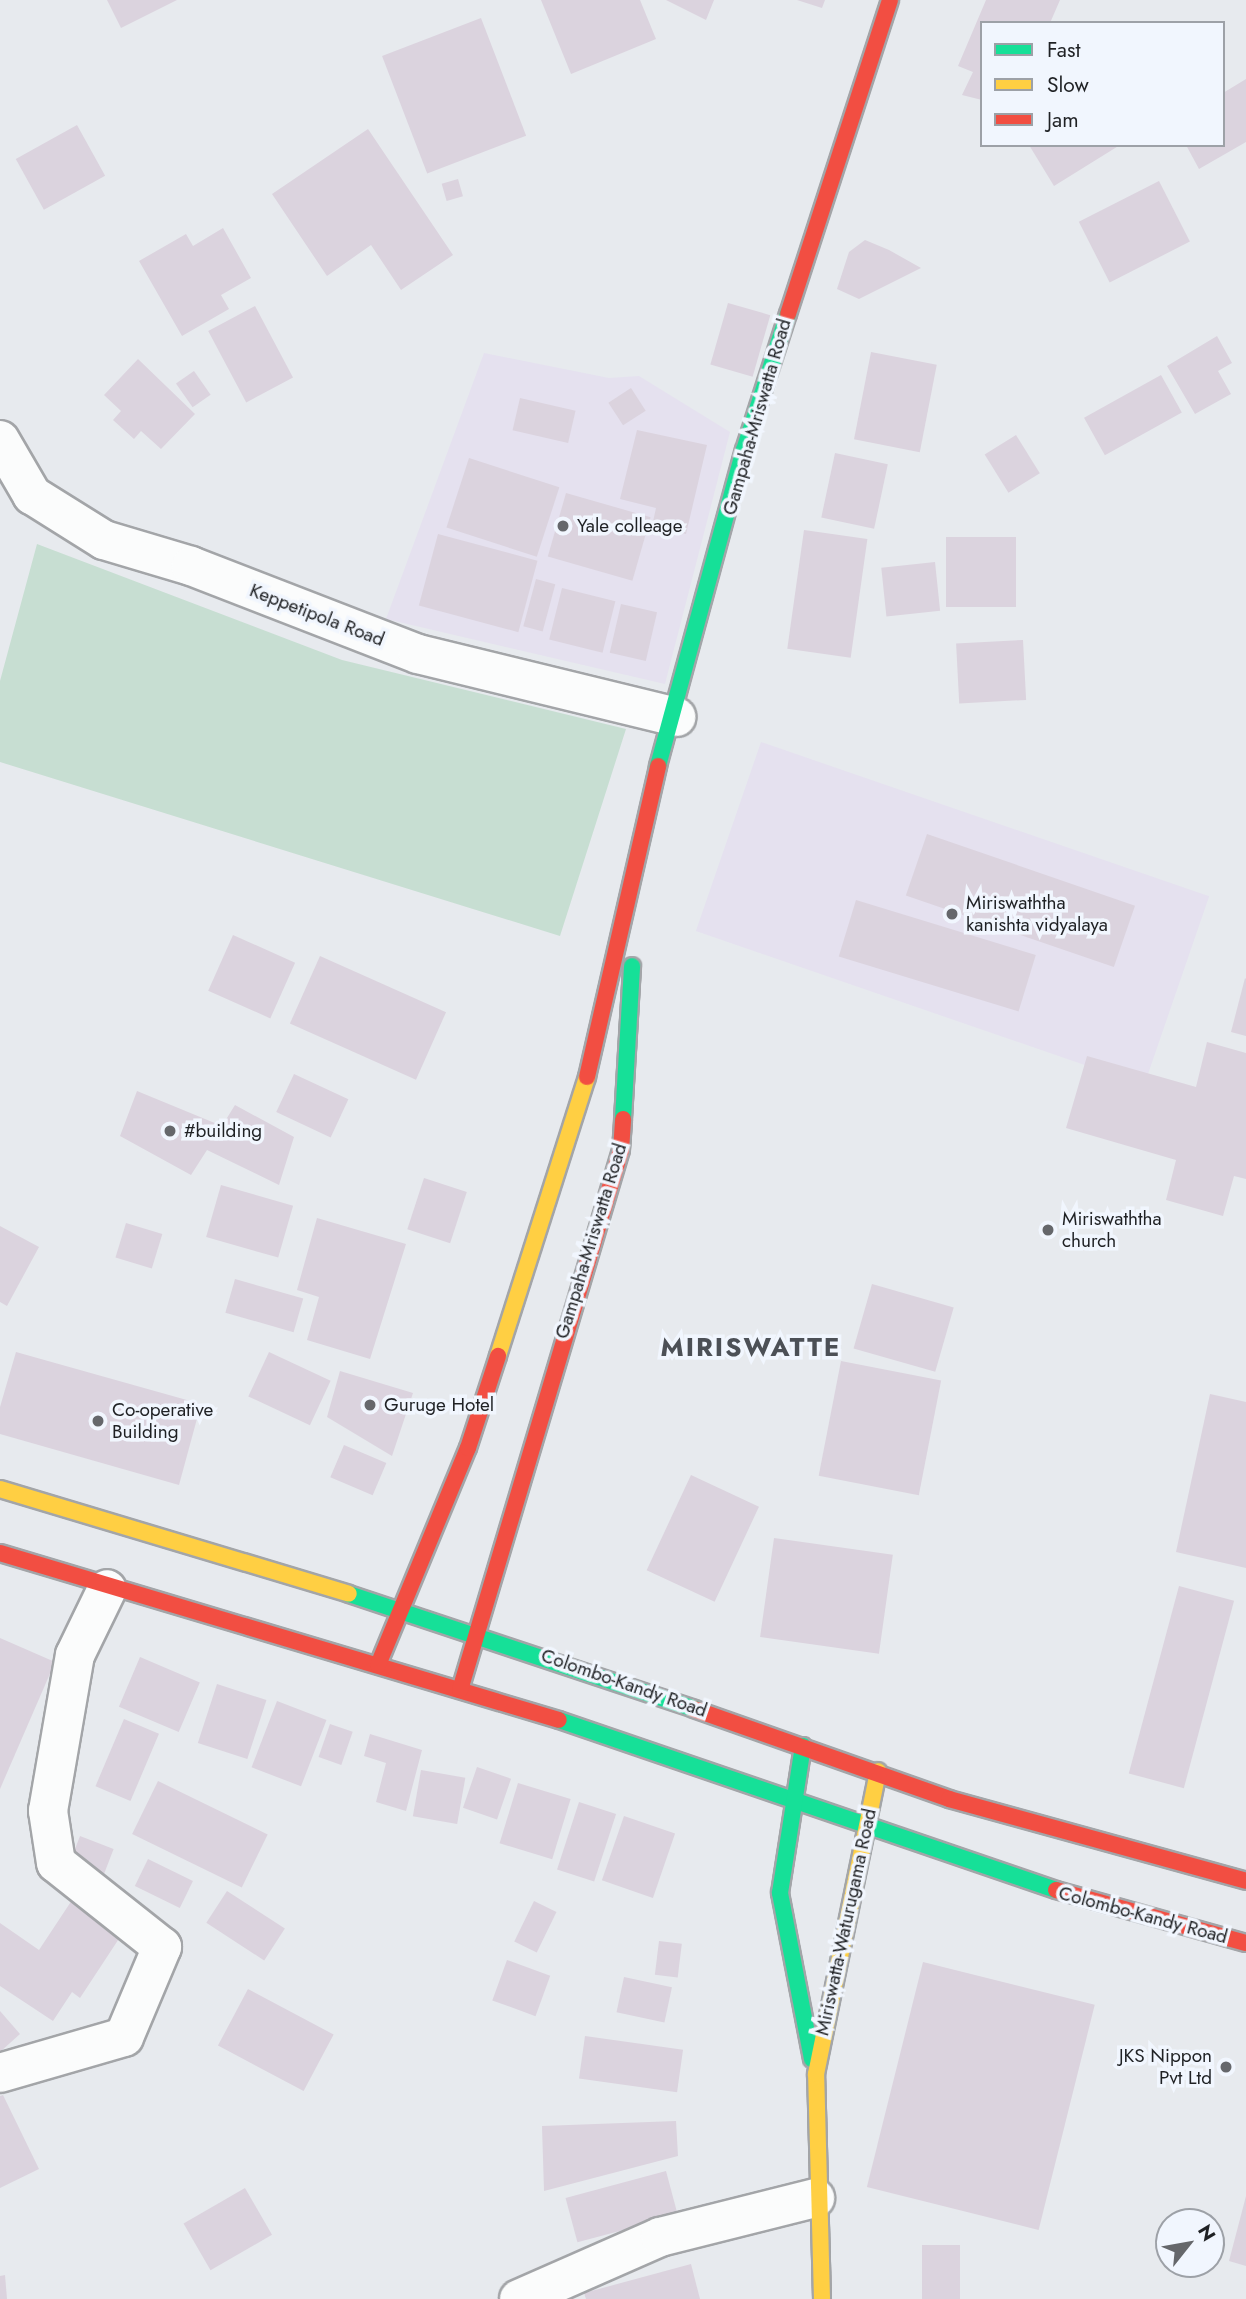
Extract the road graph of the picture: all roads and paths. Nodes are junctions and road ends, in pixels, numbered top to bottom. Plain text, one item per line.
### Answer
1 (890, 0) edge
2 (0, 440) edge
3 (676, 717) junction
4 (639, 838) junction
5 (0, 1489) edge
6 (0, 1553) edge
7 (107, 1589) junction
8 (400, 1609) junction
9 (475, 1632) junction
10 (378, 1665) junction
11 (460, 1690) junction
12 (803, 1746) junction
13 (878, 1771) junction
14 (790, 1799) junction
15 (864, 1825) junction
16 (1246, 1881) edge
17 (1246, 1943) edge
18 (0, 2073) edge
19 (816, 2074) junction
20 (815, 2198) junction
21 (519, 2299) edge
22 (822, 2299) edge

1 - 3 main road, Gampaha-Mriswatta Road
2 - 3 street, Keppetipola Road
3 - 4 main road, Gampaha-Mriswatta Road
4 - 8 main road, Gampaha-Mriswatta Road
4 - 9 main road, Gampaha-Mriswatta Road
5 - 8 main road, Colombo-Kandy Road
6 - 7 main road, Colombo-Kandy Road
7 - 10 main road, Colombo-Kandy Road
7 - 18 street
8 - 9 main road, Colombo-Kandy Road
8 - 10 main road, Gampaha-Mriswatta Road
9 - 11 main road, Gampaha-Mriswatta Road
9 - 12 main road, Colombo-Kandy Road
10 - 11 main road, Colombo-Kandy Road
11 - 14 main road, Colombo-Kandy Road
12 - 13 main road, Colombo-Kandy Road
12 - 14 main road, Miriswatta-Waturugama Road
13 - 15 main road, Miriswatta-Waturugama Road
13 - 16 main road, Colombo-Kandy Road
14 - 15 main road, Colombo-Kandy Road
14 - 19 main road, Miriswatta-Waturugama Road
15 - 17 main road, Colombo-Kandy Road
15 - 19 main road, Miriswatta-Waturugama Road
19 - 20 main road, Miriswatta-Waturugama Road
20 - 21 street
20 - 22 main road, Miriswatta-Waturugama Road

